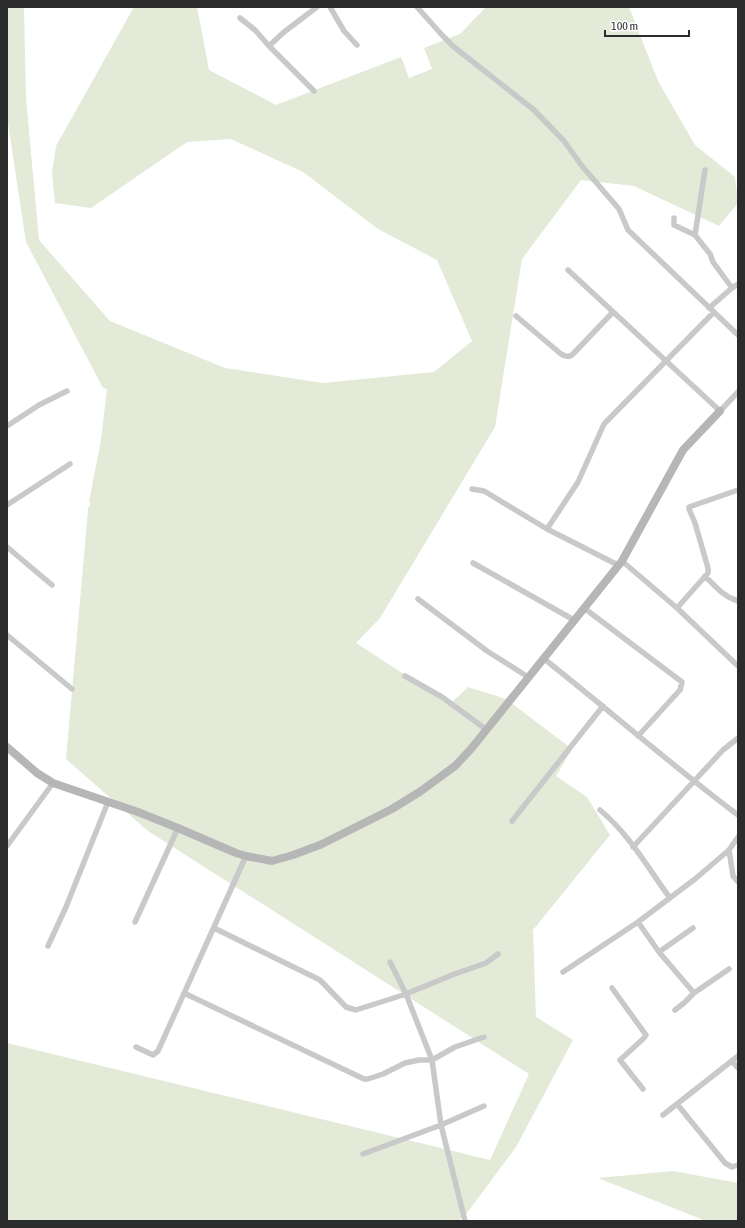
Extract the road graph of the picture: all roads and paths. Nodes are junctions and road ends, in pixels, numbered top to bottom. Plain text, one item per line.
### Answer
1 (317, 7) edge
2 (330, 7) edge
3 (417, 7) edge
4 (240, 18) dead end
5 (357, 44) dead end
6 (269, 46) junction
7 (314, 91) dead end
8 (705, 170) dead end
9 (674, 218) dead end
10 (695, 235) junction
11 (568, 270) dead end
12 (738, 284) edge
13 (732, 288) junction
14 (709, 308) junction
15 (613, 312) junction
16 (714, 312) junction
17 (516, 316) dead end
18 (738, 335) edge
19 (665, 361) junction
20 (67, 391) dead end
21 (738, 392) edge
22 (720, 411) junction
23 (7, 426) edge
24 (70, 464) dead end
25 (472, 489) dead end
26 (738, 490) edge
27 (7, 505) edge
28 (547, 529) junction
29 (7, 548) edge
30 (473, 563) dead end
31 (620, 563) junction
32 (705, 576) junction
33 (52, 585) dead end
34 (418, 599) dead end
35 (738, 601) edge
36 (584, 608) junction
37 (677, 608) junction
38 (574, 620) junction
39 (7, 635) edge
40 (544, 658) junction
41 (738, 666) edge
42 (405, 676) dead end
43 (528, 677) junction
44 (72, 689) dead end
45 (603, 706) junction
46 (487, 730) junction
47 (638, 736) junction
48 (738, 738) edge
49 (7, 747) edge
50 (694, 781) junction
51 (53, 783) junction
52 (108, 802) junction
53 (600, 810) dead end
54 (737, 813) edge
55 (512, 822) dead end
56 (178, 828) junction
57 (738, 837) edge
58 (7, 846) edge
59 (633, 847) junction
60 (729, 850) junction
61 (246, 856) junction
62 (738, 882) edge
63 (670, 898) junction
64 (135, 922) dead end
65 (638, 922) junction
66 (214, 928) junction
67 (694, 928) dead end
68 (48, 946) dead end
69 (659, 952) junction
70 (498, 954) dead end
71 (390, 962) dead end
72 (729, 969) dead end
73 (563, 972) dead end
74 (612, 988) dead end
75 (184, 993) junction
76 (694, 993) junction
77 (406, 994) junction
78 (675, 1010) dead end
79 (484, 1037) dead end
80 (136, 1047) dead end
81 (738, 1056) edge
82 (432, 1060) junction
83 (732, 1061) junction
84 (738, 1068) edge
85 (644, 1089) dead end
86 (677, 1104) junction
87 (484, 1106) dead end
88 (664, 1115) dead end
89 (441, 1125) junction
90 (363, 1154) dead end
91 (738, 1165) edge
92 (465, 1221) edge

1 - 6 street
2 - 5 street
3 - 14 street
4 - 6 street
6 - 7 street
8 - 10 street
9 - 10 street
10 - 13 street
11 - 15 street
12 - 13 street
13 - 14 street
14 - 16 street
15 - 17 street
15 - 19 street
16 - 18 street
16 - 19 street
19 - 22 street
19 - 28 street
20 - 23 street
21 - 22 street
22 - 31 street
24 - 27 street
25 - 28 street
26 - 32 street
28 - 31 street
29 - 33 street
30 - 38 street
31 - 36 street
31 - 37 street
32 - 35 street
32 - 37 street
34 - 43 street
36 - 38 street
36 - 47 street
37 - 41 street
38 - 40 street
39 - 44 street
40 - 43 street
40 - 45 street
42 - 46 street
43 - 46 street
45 - 47 street
45 - 55 street
46 - 61 street
47 - 50 street
48 - 50 street
49 - 51 street
50 - 54 street
50 - 59 street
51 - 52 street
51 - 58 street
52 - 56 street
52 - 68 street
53 - 59 street
56 - 61 street
56 - 64 street
57 - 60 street
59 - 63 street
60 - 62 street
60 - 63 street
61 - 66 street
63 - 65 street
65 - 69 street
65 - 73 street
66 - 75 street
66 - 77 street
67 - 69 street
69 - 76 street
70 - 77 street
71 - 77 street
72 - 76 street
74 - 85 street
75 - 80 street
75 - 82 street
76 - 78 street
77 - 82 street
79 - 82 street
81 - 83 street
82 - 89 street
83 - 84 street
83 - 86 street
86 - 88 street
86 - 91 street
87 - 89 street
89 - 90 street
89 - 92 street

